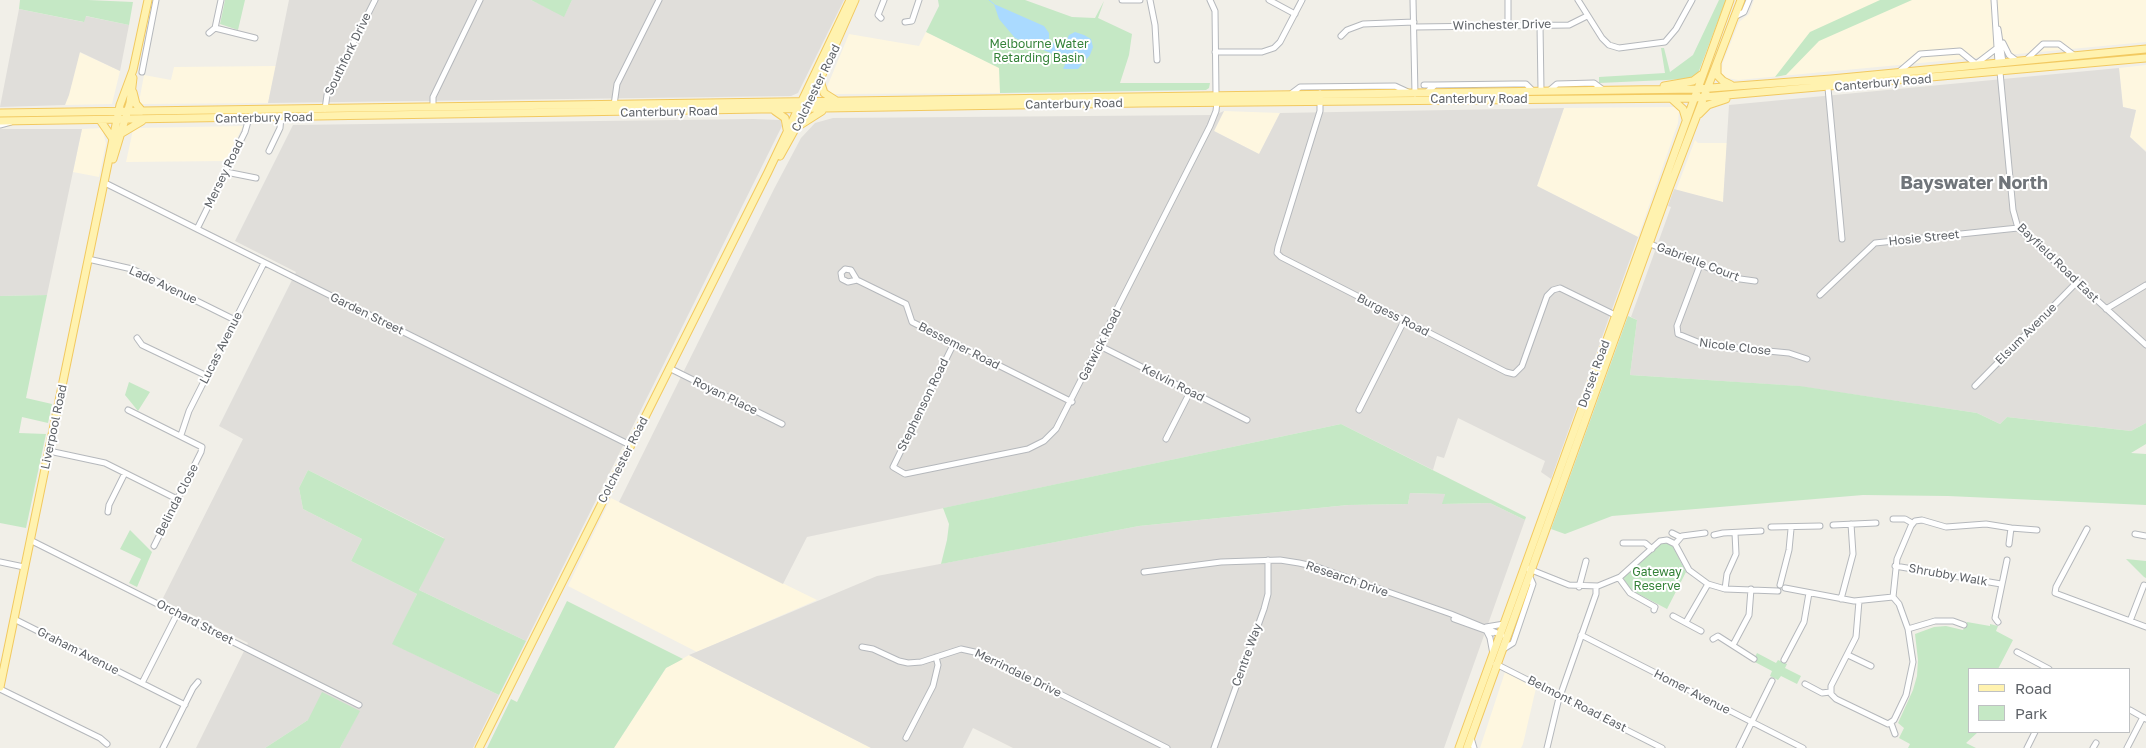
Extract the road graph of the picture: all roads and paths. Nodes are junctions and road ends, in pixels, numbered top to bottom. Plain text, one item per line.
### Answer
1 (148, 0) edge
2 (156, 0) edge
3 (221, 0) edge
4 (375, 0) edge
5 (480, 0) edge
6 (659, 0) edge
7 (850, 0) edge
8 (855, 0) edge
9 (884, 0) edge
10 (919, 0) edge
11 (1122, 0) edge
12 (1140, 0) edge
13 (1150, 0) edge
14 (1210, 0) edge
15 (1269, 0) edge
16 (1302, 0) edge
17 (1413, 0) edge
18 (1508, 0) edge
19 (1578, 0) edge
20 (1692, 0) edge
21 (1730, 0) edge
22 (1740, 0) edge
23 (1749, 0) edge
24 (1994, 0) edge
25 (1295, 14) junction
26 (880, 16) dead end
27 (1587, 16) junction
28 (1734, 17) junction
29 (905, 22) dead end
30 (1415, 24) junction
31 (1996, 24) junction
32 (1508, 25) junction
33 (1540, 25) junction
34 (215, 28) junction
35 (141, 30) junction
36 (150, 32) junction
37 (209, 32) dead end
38 (1341, 36) dead end
39 (255, 38) dead end
40 (2000, 38) junction
41 (1997, 48) junction
42 (2145, 49) edge
43 (1215, 52) junction
44 (2076, 56) junction
45 (2146, 58) edge
46 (1157, 60) dead end
47 (2026, 60) junction
48 (1716, 61) junction
49 (2017, 61) junction
50 (2000, 62) junction
51 (1976, 64) junction
52 (133, 70) junction
53 (142, 72) dead end
54 (2000, 72) junction
55 (1894, 73) junction
56 (1883, 74) junction
57 (1701, 75) junction
58 (820, 80) junction
59 (1884, 82) junction
60 (1734, 86) junction
61 (1549, 87) junction
62 (1425, 88) junction
63 (1706, 88) junction
64 (1828, 88) junction
65 (1602, 89) junction
66 (1642, 89) junction
67 (1697, 89) junction
68 (132, 90) junction
69 (1532, 90) junction
70 (1541, 90) junction
71 (1320, 93) junction
72 (1216, 94) junction
73 (1292, 94) junction
74 (1414, 95) junction
75 (1736, 96) junction
76 (961, 98) junction
77 (1693, 98) junction
78 (1703, 98) junction
79 (891, 99) junction
80 (1541, 99) junction
81 (1672, 99) junction
82 (1108, 100) junction
83 (839, 101) junction
84 (1320, 101) junction
85 (802, 102) junction
86 (810, 102) junction
87 (1217, 102) junction
88 (614, 105) junction
89 (477, 106) junction
90 (961, 106) junction
91 (433, 107) junction
92 (325, 108) junction
93 (892, 108) junction
94 (248, 110) junction
95 (775, 110) junction
96 (802, 110) junction
97 (831, 110) junction
98 (123, 111) junction
99 (142, 111) junction
100 (0, 113) edge
101 (478, 115) junction
102 (1697, 116) junction
103 (325, 117) junction
104 (249, 118) junction
105 (281, 118) junction
106 (145, 119) junction
107 (1686, 119) junction
108 (100, 120) junction
109 (121, 120) junction
110 (0, 123) edge
111 (798, 127) junction
112 (787, 132) junction
113 (121, 134) junction
114 (113, 139) junction
115 (269, 151) dead end
116 (109, 167) junction
117 (226, 172) junction
118 (768, 172) junction
119 (256, 178) dead end
120 (105, 183) junction
121 (2018, 228) junction
122 (197, 229) junction
123 (1842, 239) dead end
124 (1645, 242) junction
125 (88, 259) junction
126 (264, 263) junction
127 (1700, 265) junction
128 (858, 280) dead end
129 (1755, 281) dead end
130 (2076, 283) junction
131 (2146, 285) edge
132 (1820, 296) dead end
133 (2106, 309) junction
134 (1619, 317) junction
135 (235, 320) junction
136 (1404, 320) junction
137 (137, 338) dead end
138 (954, 343) junction
139 (2146, 345) edge
140 (1100, 346) junction
141 (1807, 359) dead end
142 (669, 368) junction
143 (207, 376) junction
144 (1975, 386) dead end
145 (1190, 392) junction
146 (1072, 402) junction
147 (128, 410) dead end
148 (1359, 410) dead end
149 (1247, 420) dead end
150 (782, 424) dead end
151 (181, 435) junction
152 (1166, 439) dead end
153 (630, 445) junction
154 (48, 452) junction
155 (893, 467) joint
156 (125, 473) junction
157 (177, 499) junction
158 (108, 512) dead end
159 (1893, 520) dead end
160 (1876, 523) dead end
161 (1912, 523) junction
162 (1851, 524) junction
163 (1834, 525) dead end
164 (1820, 526) dead end
165 (1771, 527) dead end
166 (1791, 528) junction
167 (2011, 528) junction
168 (2087, 529) dead end
169 (2037, 530) dead end
170 (1760, 531) dead end
171 (1672, 533) dead end
172 (1705, 533) dead end
173 (1735, 533) junction
174 (2135, 534) dead end
175 (1714, 536) dead end
176 (2146, 536) edge
177 (1680, 537) junction
178 (30, 540) junction
179 (1623, 543) dead end
180 (1675, 544) junction
181 (2009, 544) dead end
182 (154, 546) dead end
183 (1652, 549) junction
184 (1582, 556) dead end
185 (1268, 560) junction
186 (2007, 560) dead end
187 (0, 562) edge
188 (1895, 566) junction
189 (24, 567) junction
190 (1529, 570) junction
191 (1144, 572) dead end
192 (1619, 578) junction
193 (1708, 584) junction
194 (2001, 584) junction
195 (2144, 584) dead end
196 (1579, 587) junction
197 (1594, 587) junction
198 (1782, 587) junction
199 (1725, 588) junction
200 (1751, 589) junction
201 (1810, 593) junction
202 (1893, 597) junction
203 (1841, 599) junction
204 (1860, 601) junction
205 (1429, 607) junction
206 (1654, 610) dead end
207 (1673, 616) dead end
208 (175, 618) dead end
209 (14, 619) junction
210 (2130, 621) junction
211 (1686, 622) junction
212 (1998, 622) dead end
213 (1504, 624) junction
214 (1964, 625) dead end
215 (1481, 626) junction
216 (2146, 627) edge
217 (1908, 629) junction
218 (1700, 631) dead end
219 (1487, 632) junction
220 (1582, 635) junction
221 (1504, 636) junction
222 (1713, 638) dead end
223 (1733, 645) junction
224 (862, 647) dead end
225 (1502, 650) junction
226 (2017, 652) dead end
227 (1493, 655) junction
228 (1848, 655) junction
229 (936, 656) junction
230 (1754, 659) dead end
231 (1784, 660) dead end
232 (1494, 664) junction
233 (2, 666) edge
234 (1871, 666) dead end
235 (2047, 668) edge
236 (1772, 681) dead end
237 (198, 682) dead end
238 (142, 683) junction
239 (1805, 683) dead end
240 (0, 688) edge
241 (1830, 692) junction
242 (1560, 696) junction
243 (185, 704) junction
244 (359, 705) dead end
245 (2131, 711) edge
246 (2144, 718) edge
247 (1752, 722) junction
248 (1891, 723) junction
249 (1470, 728) junction
250 (2034, 733) edge
251 (1894, 734) dead end
252 (906, 738) dead end
253 (1471, 738) junction
254 (107, 744) dead end
255 (163, 748) edge
256 (479, 748) edge
257 (1167, 748) edge
258 (1214, 748) edge
259 (1460, 748) edge
260 (1468, 748) edge
261 (1474, 748) edge
262 (1547, 748) edge
263 (1662, 748) edge
264 (1739, 748) edge
265 (1803, 748) edge
266 (2027, 748) edge
267 (2127, 748) edge

1 - 35 main road, Liverpool Road
2 - 36 street
3 - 34 street
4 - 92 street, Southfork Drive
5 - 91 street
6 - 88 street
7 - 85 main road, Colchester Road
8 - 58 main road, Colchester Road
9 - 26 street
10 - 29 street
11 - 12 street
13 - 46 street
14 - 43 street
15 - 25 street
16 - 25 street
17 - 30 street
18 - 32 street
19 - 27 street
20 - 27 street
21 - 57 main road, Dorset Road
22 - 28 main road, Dorset Road
23 - 28 street, Dorset Road
24 - 31 street
25 - 43 street
27 - 33 street, Winchester Drive
28 - 48 main road, Dorset Road
30 - 32 street, Winchester Drive
30 - 38 street, Winchester Drive
30 - 74 street
31 - 40 street
31 - 41 street
32 - 33 street, Winchester Drive
33 - 70 street
34 - 37 street
34 - 39 street
35 - 36 street
35 - 52 main road, Liverpool Road
36 - 53 street
40 - 49 street
40 - 50 street
41 - 50 street
41 - 51 street
42 - 44 main road, Canterbury Road
42 - 45 main road
43 - 72 street
44 - 47 main road, Canterbury Road
44 - 47 street
45 - 54 main road, Canterbury Road
47 - 49 main road, Canterbury Road
48 - 60 main road
48 - 63 main road, Dorset Road
49 - 50 main road, Canterbury Road
50 - 51 main road, Canterbury Road
50 - 54 main road
51 - 55 main road, Canterbury Road
51 - 55 street
52 - 68 main road, Liverpool Road
52 - 98 main road, Liverpool Road
54 - 59 main road, Canterbury Road
54 - 121 street, Bayfield Road East
55 - 56 main road, Canterbury Road
56 - 59 main road
56 - 60 main road, Canterbury Road
57 - 66 main road
57 - 67 main road, Dorset Road
58 - 83 main road
58 - 86 main road, Colchester Road
59 - 64 main road, Canterbury Road
60 - 63 main road, Canterbury Road
61 - 65 main road, Canterbury Road
61 - 65 street, Canterbury Road
61 - 70 main road, Canterbury Road
62 - 69 main road, Canterbury Road
62 - 69 street, Canterbury Road
62 - 74 main road, Canterbury Road
63 - 67 main road, Canterbury Road
63 - 78 main road, Dorset Road
64 - 75 main road, Canterbury Road
64 - 123 street
65 - 66 main road, Canterbury Road
66 - 67 main road, Canterbury Road
67 - 77 main road, Dorset Road
68 - 98 main road, Liverpool Road
68 - 99 main road
69 - 70 main road, Canterbury Road
70 - 80 main road
71 - 73 main road, Canterbury Road
71 - 74 main road, Canterbury Road
71 - 84 street, Burgess Road
72 - 73 main road, Canterbury Road
72 - 82 main road, Canterbury Road
72 - 87 main road
73 - 74 street, Canterbury Road
74 - 80 main road, Canterbury Road
74 - 84 main road, Canterbury Road
75 - 78 main road, Canterbury Road
75 - 102 main road
76 - 79 main road, Canterbury Road
76 - 82 main road, Canterbury Road
76 - 90 street
77 - 78 main road, Canterbury Road
77 - 81 main road, Canterbury Road
77 - 107 main road, Dorset Road
78 - 102 main road, Dorset Road
79 - 83 main road, Canterbury Road
79 - 93 main road
80 - 81 main road, Canterbury Road
81 - 107 main road
82 - 87 main road, Canterbury Road
82 - 90 main road, Canterbury Road
83 - 86 main road, Canterbury Road
84 - 87 main road, Canterbury Road
84 - 136 street, Burgess Road
85 - 86 main road, Canterbury Road
85 - 88 main road, Canterbury Road
85 - 96 main road, Colchester Road
86 - 96 main road, Colchester Road
87 - 140 street, Gatwick Road
88 - 89 main road, Canterbury Road
89 - 91 main road, Canterbury Road
89 - 101 main road
90 - 93 main road, Canterbury Road
91 - 92 main road, Canterbury Road
92 - 94 main road, Canterbury Road
92 - 103 main road
93 - 97 main road, Canterbury Road
94 - 99 main road, Canterbury Road
94 - 104 main road
95 - 96 main road, Canterbury Road
95 - 101 main road, Canterbury Road
95 - 112 main road
96 - 97 main road, Canterbury Road
96 - 111 main road, Colchester Road
96 - 112 main road, Colchester Road
97 - 111 main road
98 - 99 main road, Canterbury Road
98 - 100 main road, Canterbury Road
98 - 109 main road, Liverpool Road
101 - 103 main road, Canterbury Road
102 - 124 main road, Dorset Road
103 - 105 main road, Canterbury Road
104 - 105 main road, Canterbury Road
104 - 106 main road, Canterbury Road
104 - 117 street, Mersey Road
105 - 115 street
106 - 109 main road, Canterbury Road
106 - 113 main road
107 - 124 main road, Dorset Road
108 - 109 main road, Canterbury Road
108 - 110 main road, Canterbury Road
108 - 114 main road
109 - 113 main road, Liverpool Road
109 - 114 main road, Liverpool Road
111 - 118 main road, Colchester Road
112 - 118 main road, Colchester Road
113 - 116 main road, Liverpool Road
114 - 116 main road, Liverpool Road
116 - 120 main road, Liverpool Road
117 - 119 street
117 - 122 street, Mersey Road
118 - 142 main road, Colchester Road
120 - 122 street, Garden Street
120 - 125 main road, Liverpool Road
121 - 130 street, Bayfield Road East
121 - 132 street, Hosie Street
122 - 126 street, Garden Street
124 - 127 street, Gabrielle Court
124 - 134 main road, Dorset Road
125 - 135 street, Lade Avenue
125 - 154 main road, Liverpool Road
126 - 135 street, Lucas Avenue
126 - 153 street, Garden Street
127 - 129 street, Gabrielle Court
127 - 141 street, Nicole Close
128 - 138 street, Bessemer Road
130 - 133 street, Bayfield Road East
130 - 144 street, Elsum Avenue
131 - 133 street
133 - 139 street, Bayfield Road East
134 - 136 street, Burgess Road
134 - 190 main road, Dorset Road
135 - 143 street, Lucas Avenue
136 - 148 street
137 - 143 street
138 - 146 street, Bessemer Road
138 - 155 street, Stephenson Road
140 - 145 street, Kelvin Road
140 - 146 street, Gatwick Road
142 - 150 street, Royan Place
142 - 153 main road, Colchester Road
143 - 151 street, Lucas Avenue
145 - 149 street, Kelvin Road
145 - 152 street
146 - 155 street, Gatwick Road
147 - 151 street, Belinda Close
151 - 157 street, Belinda Close
153 - 256 main road, Colchester Road
154 - 156 street
154 - 178 main road, Liverpool Road
156 - 157 street
156 - 158 street
157 - 182 street, Belinda Close
159 - 161 street
160 - 162 street
161 - 167 street
161 - 188 street
162 - 163 street
162 - 203 street
164 - 166 street
165 - 166 street
166 - 198 street
167 - 169 street
167 - 181 street
168 - 210 street
170 - 173 street
171 - 177 street
172 - 177 street
173 - 175 street
173 - 199 street
174 - 176 street
177 - 180 street
178 - 189 main road, Liverpool Road
178 - 244 street, Orchard Street
179 - 183 street
180 - 183 street
180 - 193 street
183 - 192 street
184 - 196 street
185 - 191 street, Research Drive
185 - 205 street, Research Drive
185 - 258 street, Centre Way
186 - 194 street, Shrubby Walk
187 - 189 street
188 - 194 street, Shrubby Walk
188 - 202 street
189 - 209 main road, Liverpool Road
190 - 196 street
190 - 213 main road, Dorset Road
190 - 221 main road, Dorset Road
190 - 225 street
192 - 197 street
192 - 206 street
193 - 199 street
193 - 211 street
194 - 212 street, Shrubby Walk
195 - 210 street
196 - 197 street
197 - 220 street
198 - 200 street
198 - 201 street
199 - 200 street
200 - 223 street
201 - 203 street
201 - 231 street
202 - 204 street
202 - 217 street
203 - 204 street
204 - 228 street
205 - 215 street, Research Drive
205 - 219 street, Research Drive
207 - 211 street
208 - 238 street
209 - 233 main road, Liverpool Road
209 - 238 street, Graham Avenue
210 - 216 street
211 - 218 street
213 - 215 street
213 - 221 main road, Dorset Road
214 - 217 street
215 - 221 street, Research Drive
217 - 248 street
219 - 221 street, Research Drive
219 - 227 street
220 - 242 street
220 - 247 street, Homer Avenue
221 - 225 main road, Dorset Road
221 - 227 main road, Dorset Road
222 - 223 street
223 - 230 street
224 - 229 street, Merrindale Drive
225 - 232 main road, Dorset Road
226 - 235 street
227 - 232 main road, Dorset Road
228 - 234 street
228 - 241 street
229 - 252 street
229 - 257 street, Merrindale Drive
232 - 242 street, Belmont Road East
232 - 249 main road, Dorset Road
233 - 240 main road, Liverpool Road
236 - 247 street
237 - 243 street
238 - 243 street, Graham Avenue
239 - 241 street
240 - 254 street
241 - 248 street
242 - 262 street
242 - 263 street, Belmont Road East
243 - 255 street
245 - 246 street
246 - 267 street
247 - 264 street
247 - 265 street, Homer Avenue
248 - 251 street
249 - 253 main road, Dorset Road
249 - 259 main road, Dorset Road
250 - 266 street
253 - 260 main road, Dorset Road
253 - 261 street

